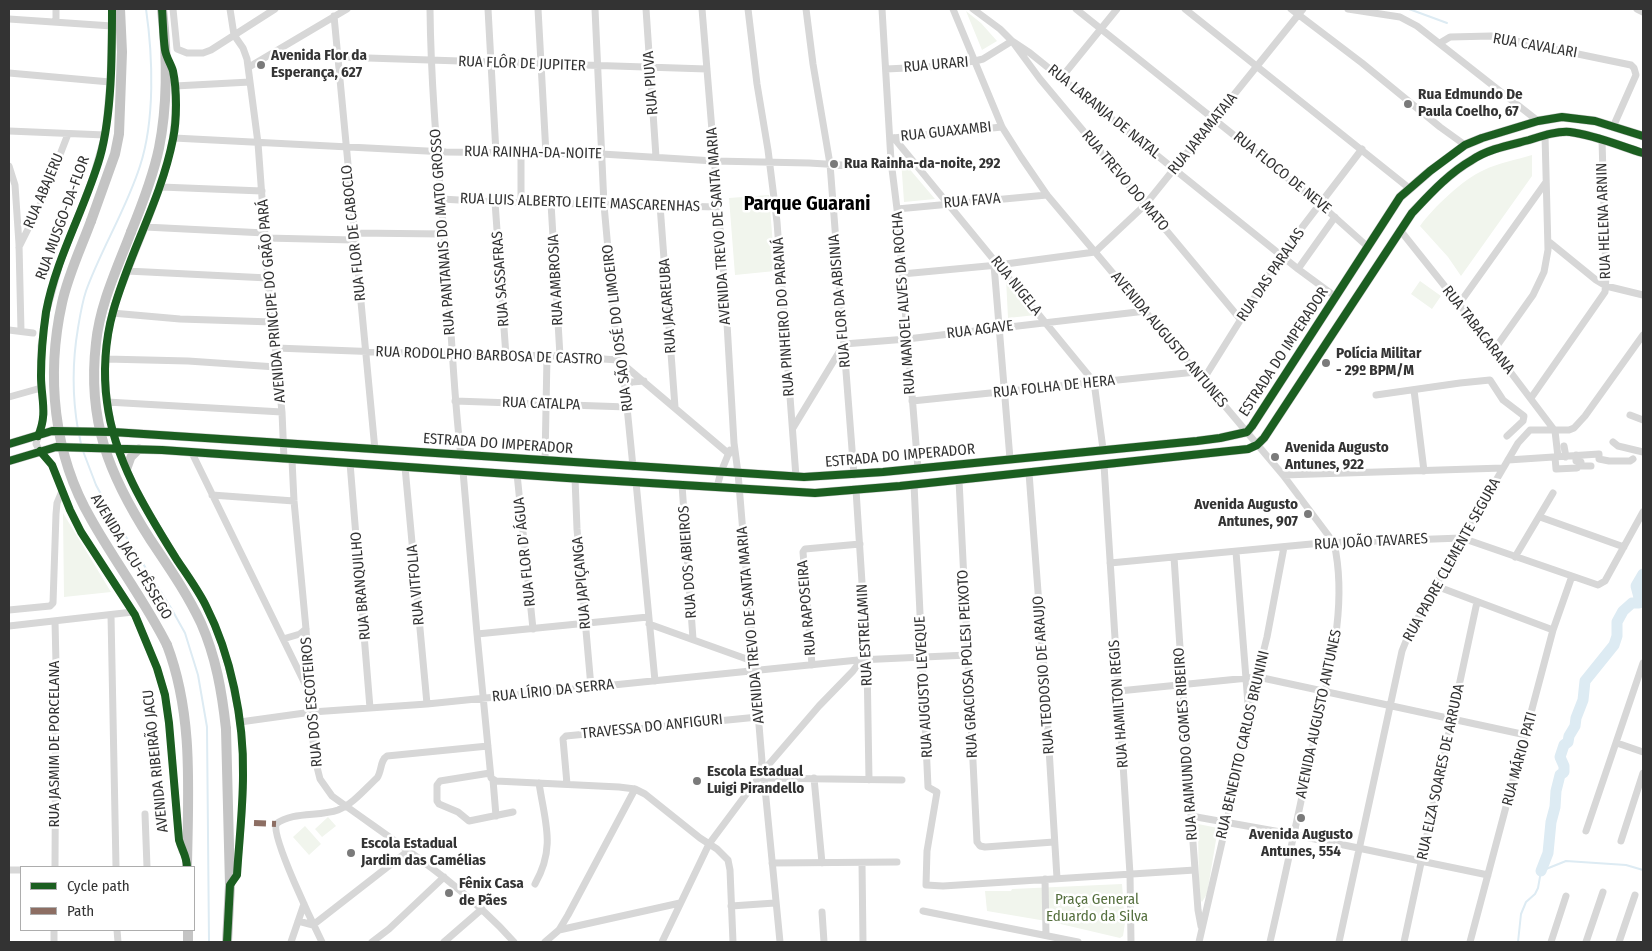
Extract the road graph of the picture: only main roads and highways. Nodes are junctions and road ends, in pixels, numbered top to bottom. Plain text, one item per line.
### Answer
1 (120, 9) edge
2 (162, 9) edge
3 (1643, 136) edge
4 (1643, 153) edge
5 (1292, 365) junction
6 (1310, 366) junction
7 (208, 438) junction
8 (9, 444) edge
9 (140, 450) junction
10 (9, 461) edge
11 (127, 468) road end
12 (738, 473) junction
13 (721, 488) junction
14 (187, 862) edge
15 (227, 942) edge

1 - 14 highway, AVENIDA JACU-PÊSSEGO, bridge
2 - 15 highway, AVENIDA JACU-PÊSSEGO, bridge
3 - 5 main road, ESTRADA DO IMPERADOR
4 - 6 main road, ESTRADA DO IMPERADOR
5 - 6 main road
5 - 12 main road, ESTRADA DO IMPERADOR
6 - 13 main road, ESTRADA DO IMPERADOR
7 - 8 main road, ESTRADA DO IMPERADOR
7 - 9 main road
7 - 12 main road, ESTRADA DO IMPERADOR
9 - 10 main road, ESTRADA DO IMPERADOR
9 - 11 main road
9 - 13 main road, ESTRADA DO IMPERADOR
12 - 13 main road

